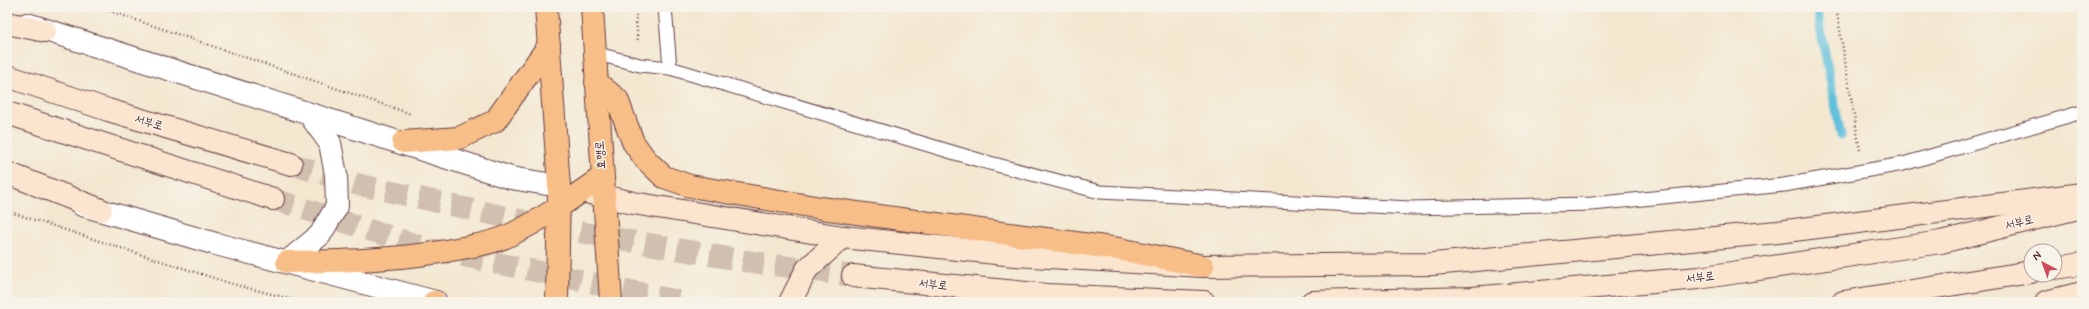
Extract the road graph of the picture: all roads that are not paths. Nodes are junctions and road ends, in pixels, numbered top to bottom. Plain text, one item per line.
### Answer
1 (546, 7) edge
2 (592, 7) edge
3 (665, 7) edge
4 (7, 17) edge
5 (7, 23) edge
6 (45, 31) junction
7 (549, 45) junction
8 (594, 53) junction
9 (670, 68) junction
10 (7, 76) edge
11 (596, 82) junction
12 (2082, 112) edge
13 (7, 113) edge
14 (310, 114) junction
15 (403, 142) junction
16 (292, 164) tunnel mouth
17 (7, 173) edge
18 (7, 184) edge
19 (603, 186) junction
20 (2082, 194) edge
21 (559, 196) junction
22 (273, 199) tunnel mouth
23 (2082, 207) edge
24 (101, 210) junction
25 (843, 237) junction
26 (286, 262) junction
27 (2082, 264) edge
28 (1203, 266) junction
29 (2063, 267) edge
30 (2023, 273) edge
31 (853, 276) tunnel mouth
32 (2082, 293) edge
33 (435, 302) edge
34 (557, 302) edge
35 (611, 302) edge
36 (790, 302) edge
37 (1204, 302) edge
38 (1312, 302) edge
39 (1843, 302) edge
40 (2046, 302) edge

1 - 7 main road
2 - 8 main road, 효행로
3 - 9 lane
4 - 6 street
5 - 6 main road
6 - 14 street
7 - 15 main road
7 - 21 main road
8 - 9 lane
8 - 11 main road, 효행로
9 - 12 lane
10 - 16 main road, 서부로
11 - 19 main road, 효행로
11 - 28 main road
13 - 22 main road
14 - 15 street
14 - 26 street
15 - 21 street
17 - 24 main road
18 - 24 street
19 - 21 main road
19 - 25 main road
19 - 35 main road, 효행로
20 - 28 main road
21 - 26 main road
21 - 34 main road
23 - 38 main road, 서부로
24 - 26 street
25 - 28 main road
25 - 36 main road
26 - 33 street
27 - 29 main road
30 - 39 main road
31 - 37 main road, 서부로
32 - 40 main road

